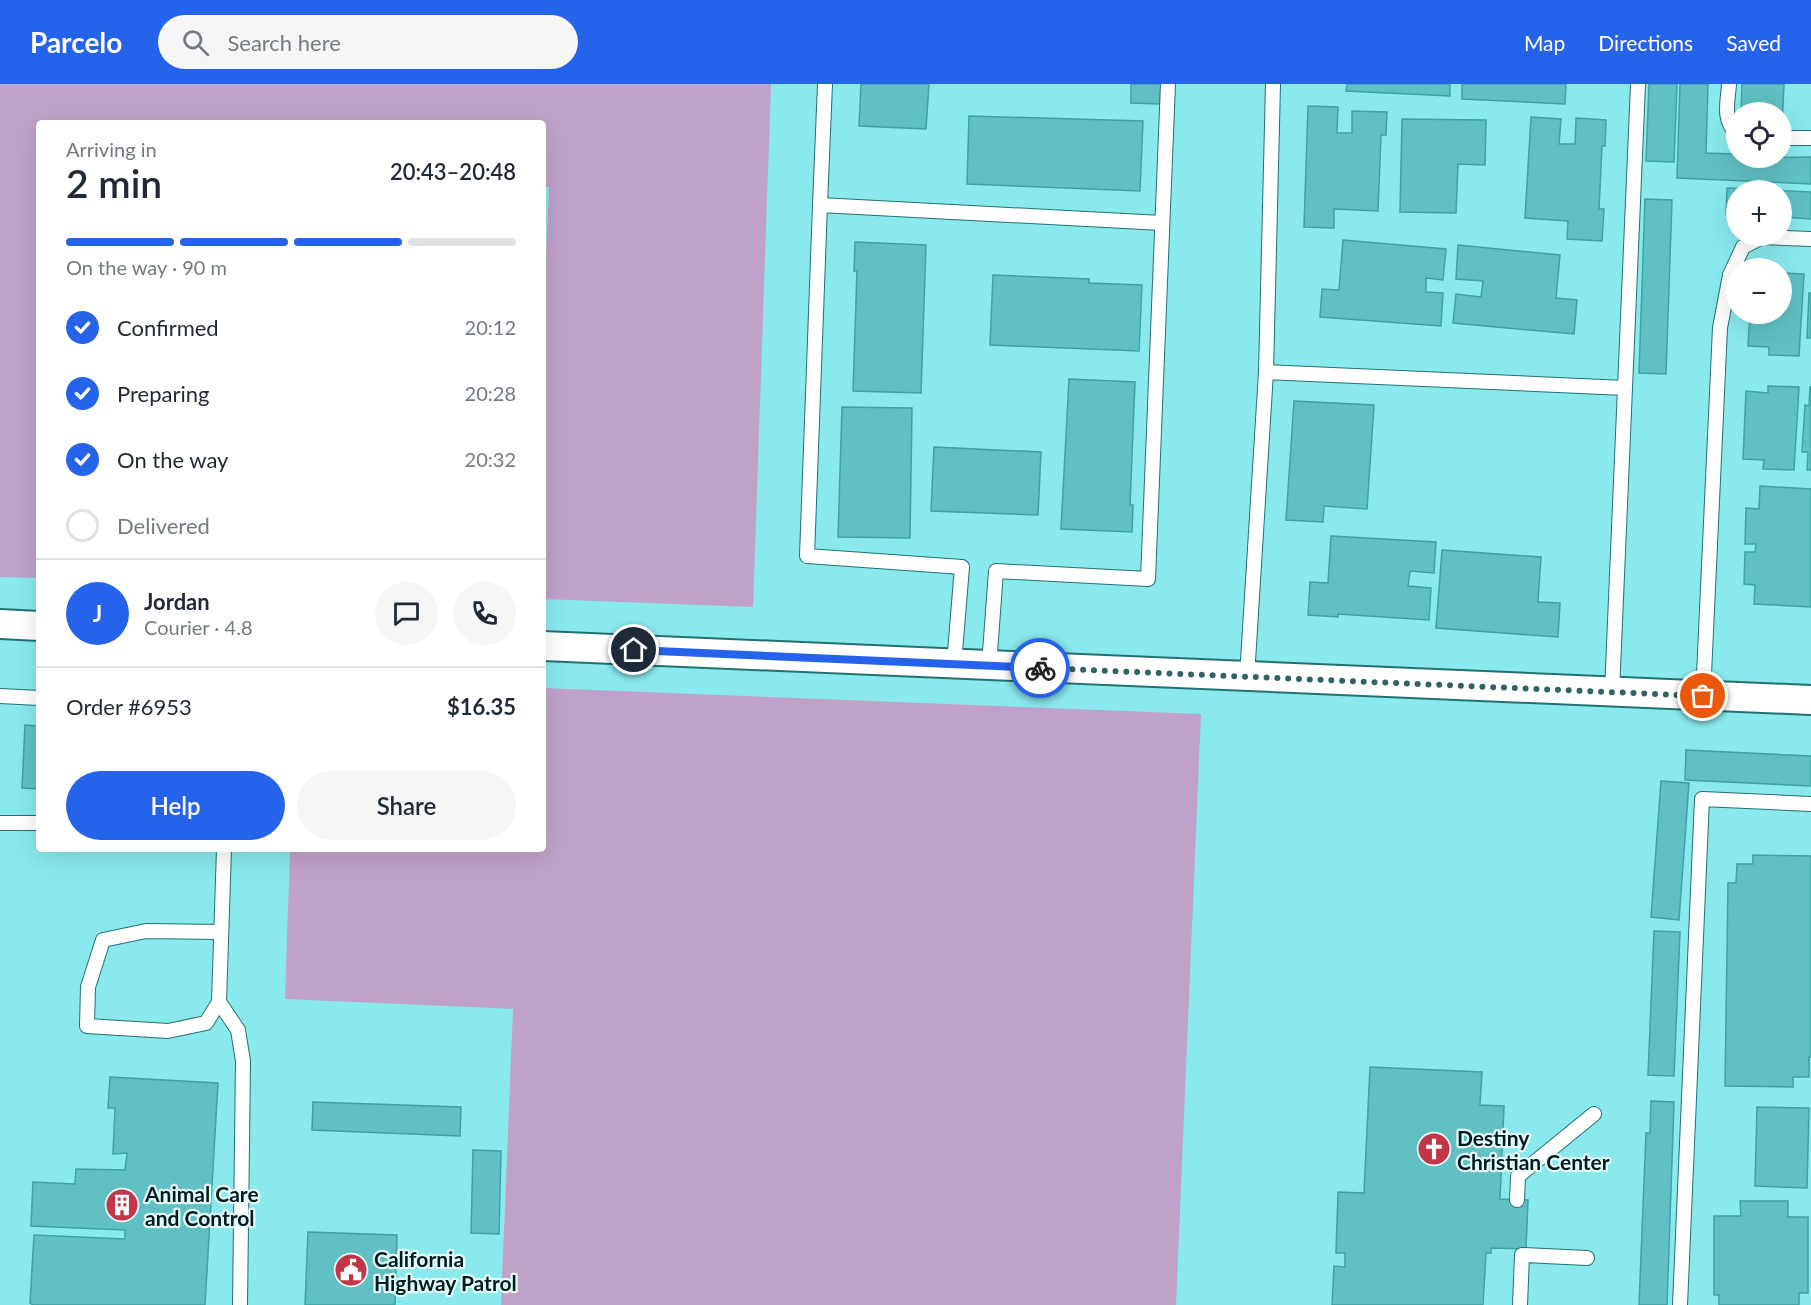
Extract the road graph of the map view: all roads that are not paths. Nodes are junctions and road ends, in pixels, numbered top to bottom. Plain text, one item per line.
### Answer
1 (825, 84) edge
2 (1168, 84) edge
3 (1273, 84) edge
4 (1638, 84) edge
5 (1728, 84) edge
6 (1728, 102) edge
7 (1792, 138) edge
8 (1811, 138) edge
9 (820, 205) junction
10 (1162, 223) junction
11 (1811, 239) edge
12 (1266, 372) junction
13 (1625, 388) junction
14 (0, 624) edge
15 (36, 626) edge
16 (546, 646) edge
17 (954, 664) junction
18 (989, 666) junction
19 (1247, 677) junction
20 (1612, 692) junction
21 (0, 696) edge
22 (1703, 696) junction
23 (36, 698) edge
24 (1811, 700) edge
25 (1811, 804) edge
26 (0, 823) edge
27 (36, 824) edge
28 (224, 852) edge
29 (221, 932) junction
30 (219, 1002) junction
31 (1594, 1114) dead end
32 (1517, 1200) dead end
33 (1587, 1258) dead end
34 (240, 1305) edge
35 (1520, 1305) edge
36 (1680, 1305) edge

1 - 9 lane
2 - 10 lane
3 - 12 lane
4 - 13 lane
5 - 6 lane
7 - 8 lane
9 - 10 lane
9 - 17 lane
10 - 18 lane
11 - 22 lane
12 - 13 lane
12 - 19 lane
13 - 20 lane
14 - 15 street
16 - 17 street
17 - 18 street
18 - 19 street
19 - 20 street
20 - 22 street
21 - 23 lane
22 - 24 street
25 - 36 lane
26 - 27 lane
28 - 29 lane
29 - 30 lane
29 - 30 lane
30 - 34 lane
31 - 32 lane
33 - 35 lane

